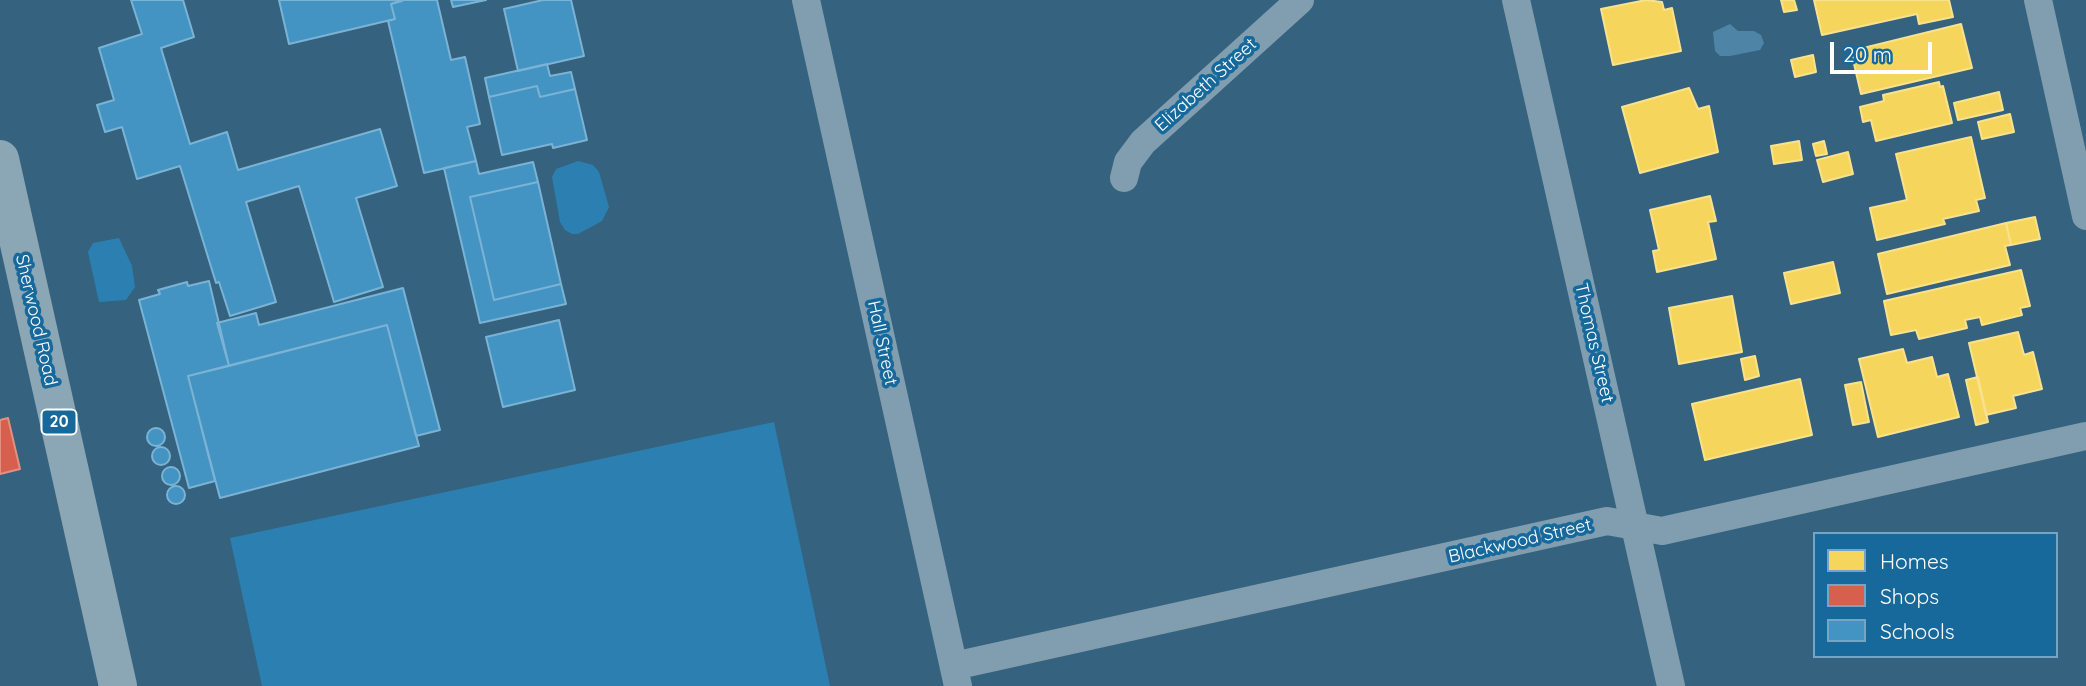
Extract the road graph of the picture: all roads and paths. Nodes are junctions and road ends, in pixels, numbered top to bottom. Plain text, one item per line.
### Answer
1 (806, 0) edge
2 (1300, 0) edge
3 (1516, 0) edge
4 (2038, 0) edge
5 (0, 159) edge
6 (1124, 178) dead end
7 (2086, 216) edge
8 (2086, 436) edge
9 (1634, 525) junction
10 (956, 676) edge
11 (118, 686) edge
12 (1671, 686) edge

1 - 10 street, Hall Street
2 - 6 street, Elizabeth Street
3 - 9 street, Thomas Street
4 - 7 street
5 - 11 main road, Sherwood Road / 20
8 - 9 street, Blackwood Street
9 - 10 street, Blackwood Street
9 - 12 street, Thomas Street

